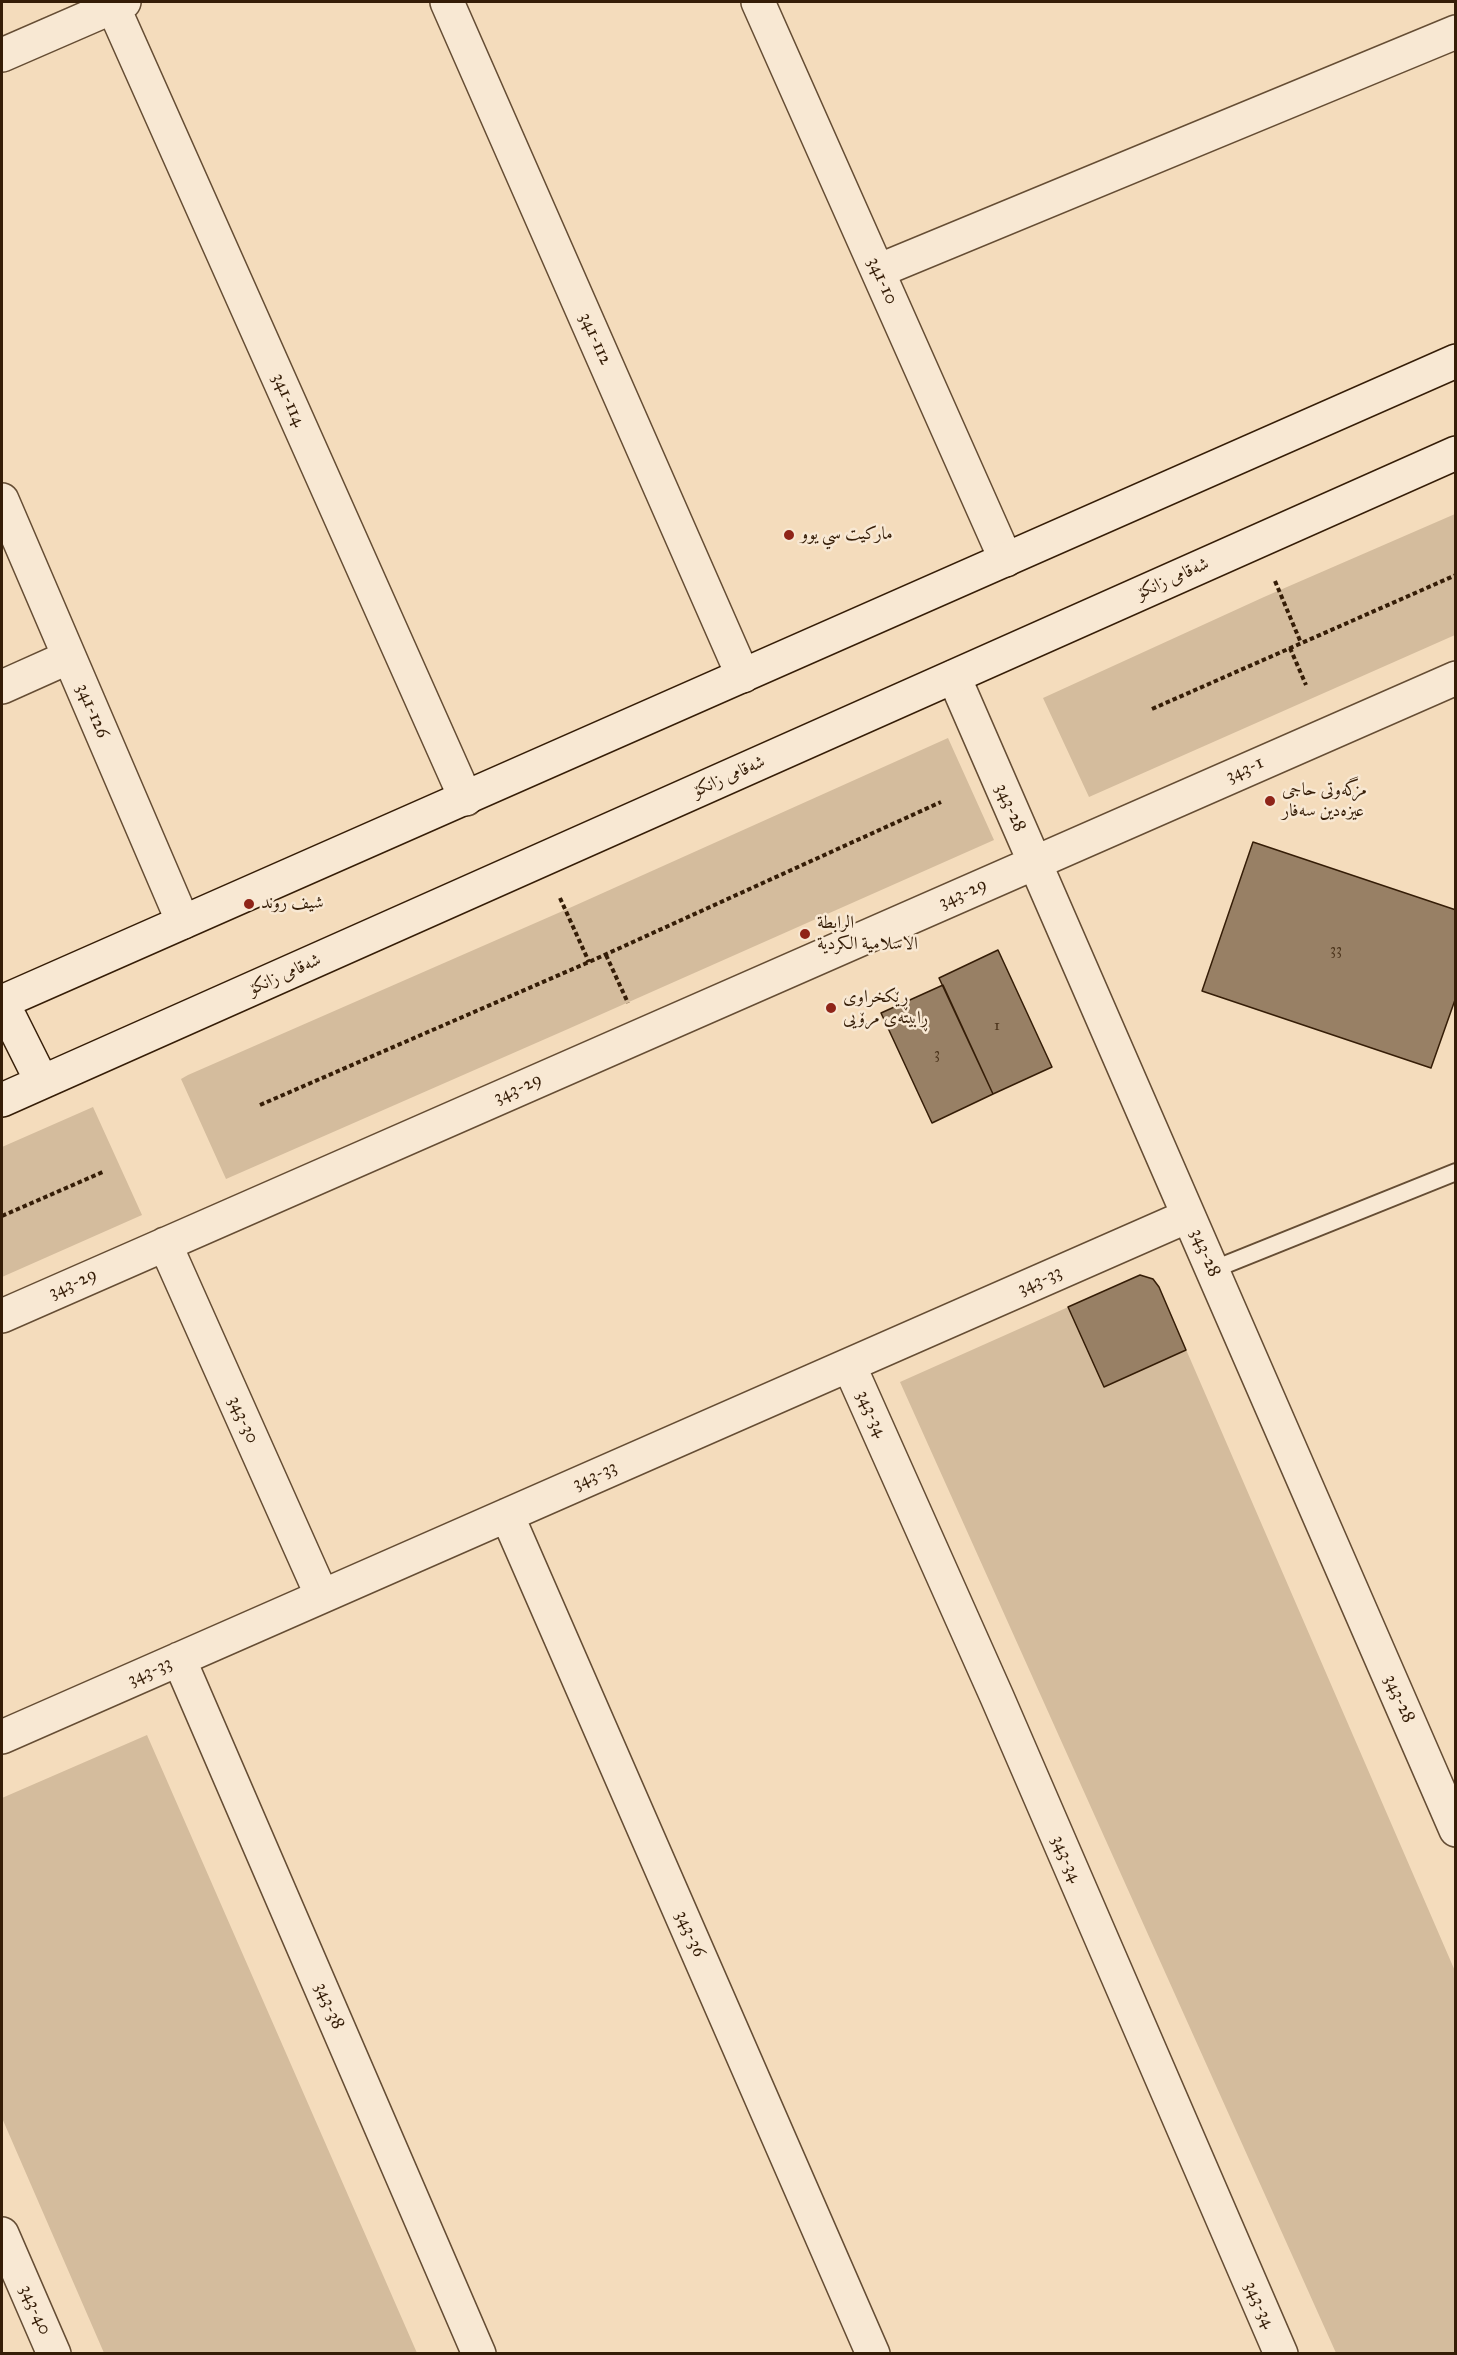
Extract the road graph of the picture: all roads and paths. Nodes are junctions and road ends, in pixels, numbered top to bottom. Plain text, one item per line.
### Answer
1 (447, 2) edge
2 (116, 3) edge
3 (767, 4) edge
4 (1455, 32) edge
5 (2, 55) edge
6 (878, 272) junction
7 (1455, 361) edge
8 (1455, 453) edge
9 (2, 501) edge
10 (1006, 560) junction
11 (1455, 575) edge
12 (1275, 581) dead end
13 (1301, 643) junction
14 (1290, 648) junction
15 (69, 657) junction
16 (742, 676) junction
17 (954, 677) junction
18 (1455, 678) edge
19 (1306, 685) dead end
20 (2, 687) edge
21 (1152, 709) dead end
22 (466, 799) junction
23 (940, 802) dead end
24 (1034, 863) junction
25 (560, 898) dead end
26 (183, 922) junction
27 (606, 955) junction
28 (589, 962) junction
29 (2, 1002) edge
30 (627, 1003) dead end
31 (42, 1082) junction
32 (2, 1100) edge
33 (260, 1106) dead end
34 (105, 1171) dead end
35 (1455, 1172) edge
36 (2, 1216) edge
37 (1188, 1216) junction
38 (165, 1244) junction
39 (1212, 1270) junction
40 (2, 1316) edge
41 (849, 1365) junction
42 (507, 1515) junction
43 (322, 1596) junction
44 (179, 1659) junction
45 (2, 1737) edge
46 (1455, 1830) edge
47 (2, 2234) edge
48 (54, 2354) edge
49 (479, 2354) edge
50 (873, 2354) edge
51 (1281, 2354) edge

1 - 16 street, 341-112
2 - 5 street
2 - 22 street, 341-114
3 - 6 street, 341-10
4 - 6 street
6 - 10 street, 341-10
7 - 10 street
8 - 17 street, شەقامی زانکۆ
9 - 15 street, 341-126
10 - 16 street
11 - 13 path
12 - 13 path
13 - 14 path
14 - 19 path
14 - 21 path
15 - 20 street
15 - 26 street, 341-126
16 - 22 street
17 - 24 street, 343-28
17 - 31 street, شەقامی زانکۆ
18 - 24 street, 343-1
22 - 26 street
23 - 27 path
24 - 37 street, 343-28
24 - 38 street, 343-29
25 - 28 path
26 - 29 street
27 - 28 path
27 - 30 path
28 - 33 path
29 - 31 street
31 - 32 street, شەقامی زانکۆ
34 - 36 path
35 - 39 lane
37 - 39 street, 343-28
37 - 41 street, 343-33
38 - 40 street, 343-29
38 - 43 street, 343-30
39 - 46 street, 343-28
41 - 42 street, 343-33
41 - 51 street, 343-34
42 - 43 street, 343-33
42 - 50 street, 343-36
43 - 44 street, 343-33
44 - 45 street, 343-33
44 - 49 street, 343-38
47 - 48 street, 343-40

